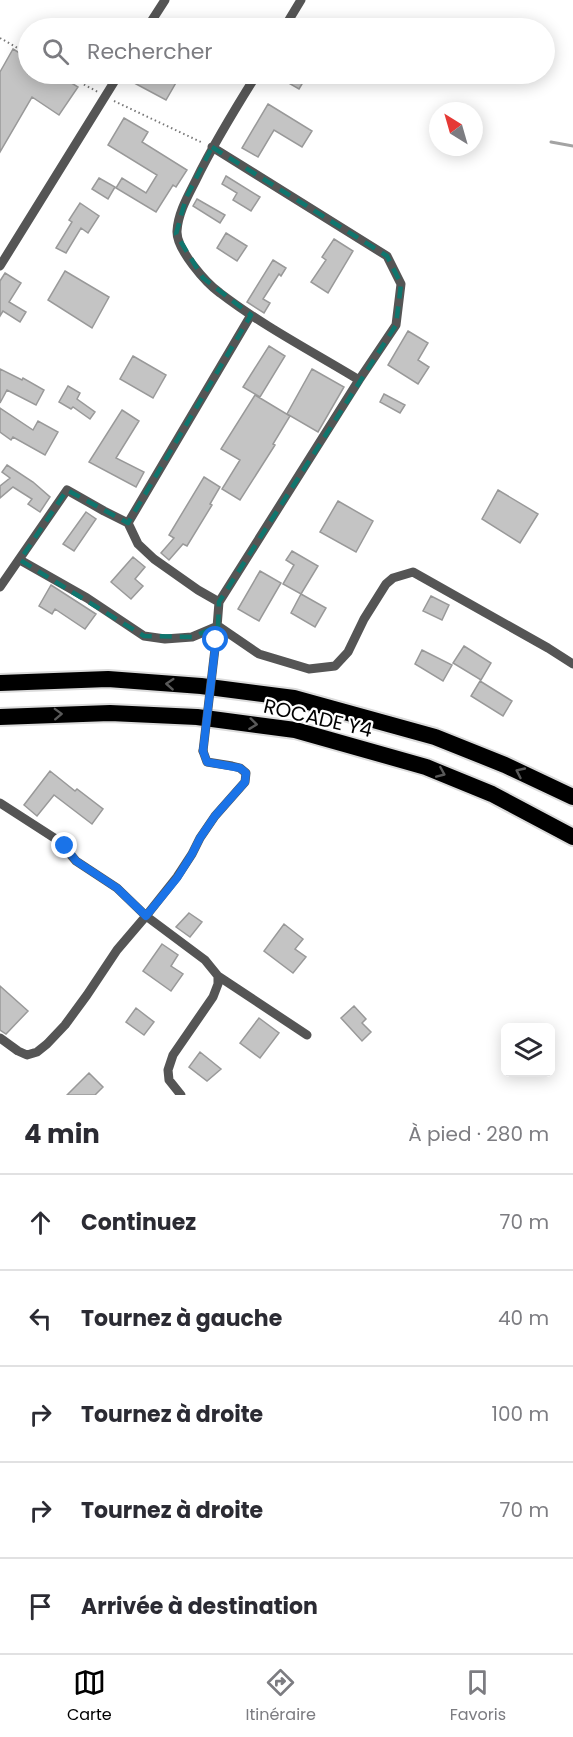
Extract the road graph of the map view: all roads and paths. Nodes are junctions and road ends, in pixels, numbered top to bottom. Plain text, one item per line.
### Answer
1 (165, 0) edge
2 (301, 0) edge
3 (153, 18) edge
4 (290, 18) edge
5 (0, 38) edge
6 (18, 48) edge
7 (83, 84) edge
8 (113, 84) edge
9 (250, 84) edge
10 (105, 96) junction
11 (212, 147) junction
12 (0, 266) edge
13 (251, 315) junction
14 (359, 380) junction
15 (128, 523) junction
16 (20, 560) junction
17 (0, 587) edge
18 (219, 602) junction
19 (218, 626) junction
20 (573, 664) edge
21 (0, 683) edge
22 (0, 717) edge
23 (573, 797) edge
24 (0, 803) edge
25 (573, 837) edge
26 (146, 916) junction
27 (218, 976) junction
28 (307, 1035) dead end
29 (0, 1038) edge
30 (181, 1095) edge

1 - 3 street
2 - 4 street
5 - 6 path
7 - 10 path
8 - 10 street
9 - 11 street
10 - 11 path
10 - 12 street
11 - 13 street
11 - 14 street
13 - 14 street
13 - 15 street
14 - 18 street
15 - 16 street
15 - 18 street
16 - 17 street
16 - 19 street
18 - 19 street
19 - 20 street
19 - 26 street, bridge
23 -> 21 highway, ROCADE Y4
22 -> 25 highway, ROCADE Y4
24 - 26 street
26 - 27 street
26 - 29 street
27 - 28 street
27 - 30 street

